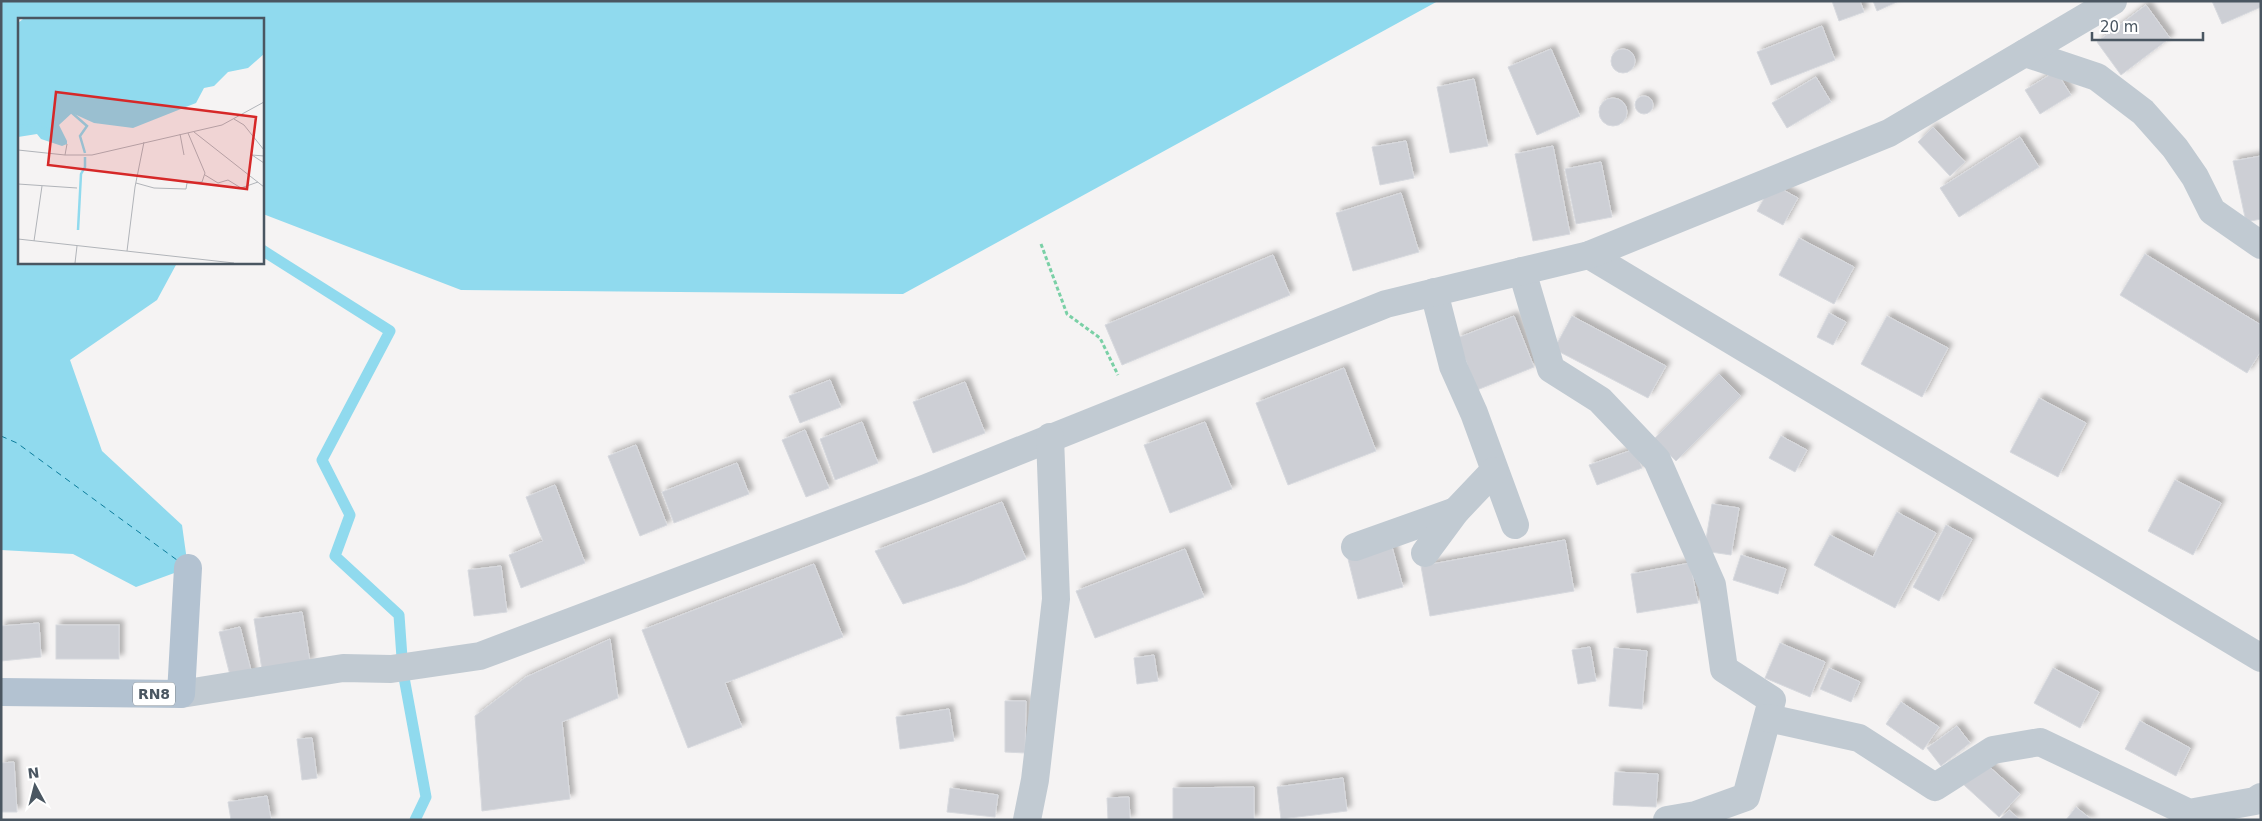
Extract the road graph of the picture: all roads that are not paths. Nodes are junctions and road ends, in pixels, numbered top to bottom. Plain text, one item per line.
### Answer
1 (2113, 1) edge
2 (2025, 53) junction
3 (2261, 245) edge
4 (1589, 255) junction
5 (1522, 271) junction
6 (1434, 292) junction
7 (1050, 437) junction
8 (1494, 471) junction
9 (1456, 511) junction
10 (1515, 525) dead end
11 (1355, 547) dead end
12 (1425, 554) dead end
13 (188, 568) dead end
14 (2261, 658) edge
15 (1, 692) edge
16 (181, 694) junction
17 (1768, 718) junction
18 (2261, 797) edge
19 (1027, 820) edge
20 (1666, 820) edge

1 - 2 street
2 - 3 street
2 - 4 street
4 - 5 street
4 - 14 street
5 - 6 street
5 - 17 street
6 - 7 street
6 - 8 street
7 - 16 street
7 - 19 street
8 - 9 street
8 - 10 street
9 - 11 street
9 - 12 street
13 - 16 main road, RN8
15 - 16 main road, RN8
17 - 18 street
17 - 20 street

